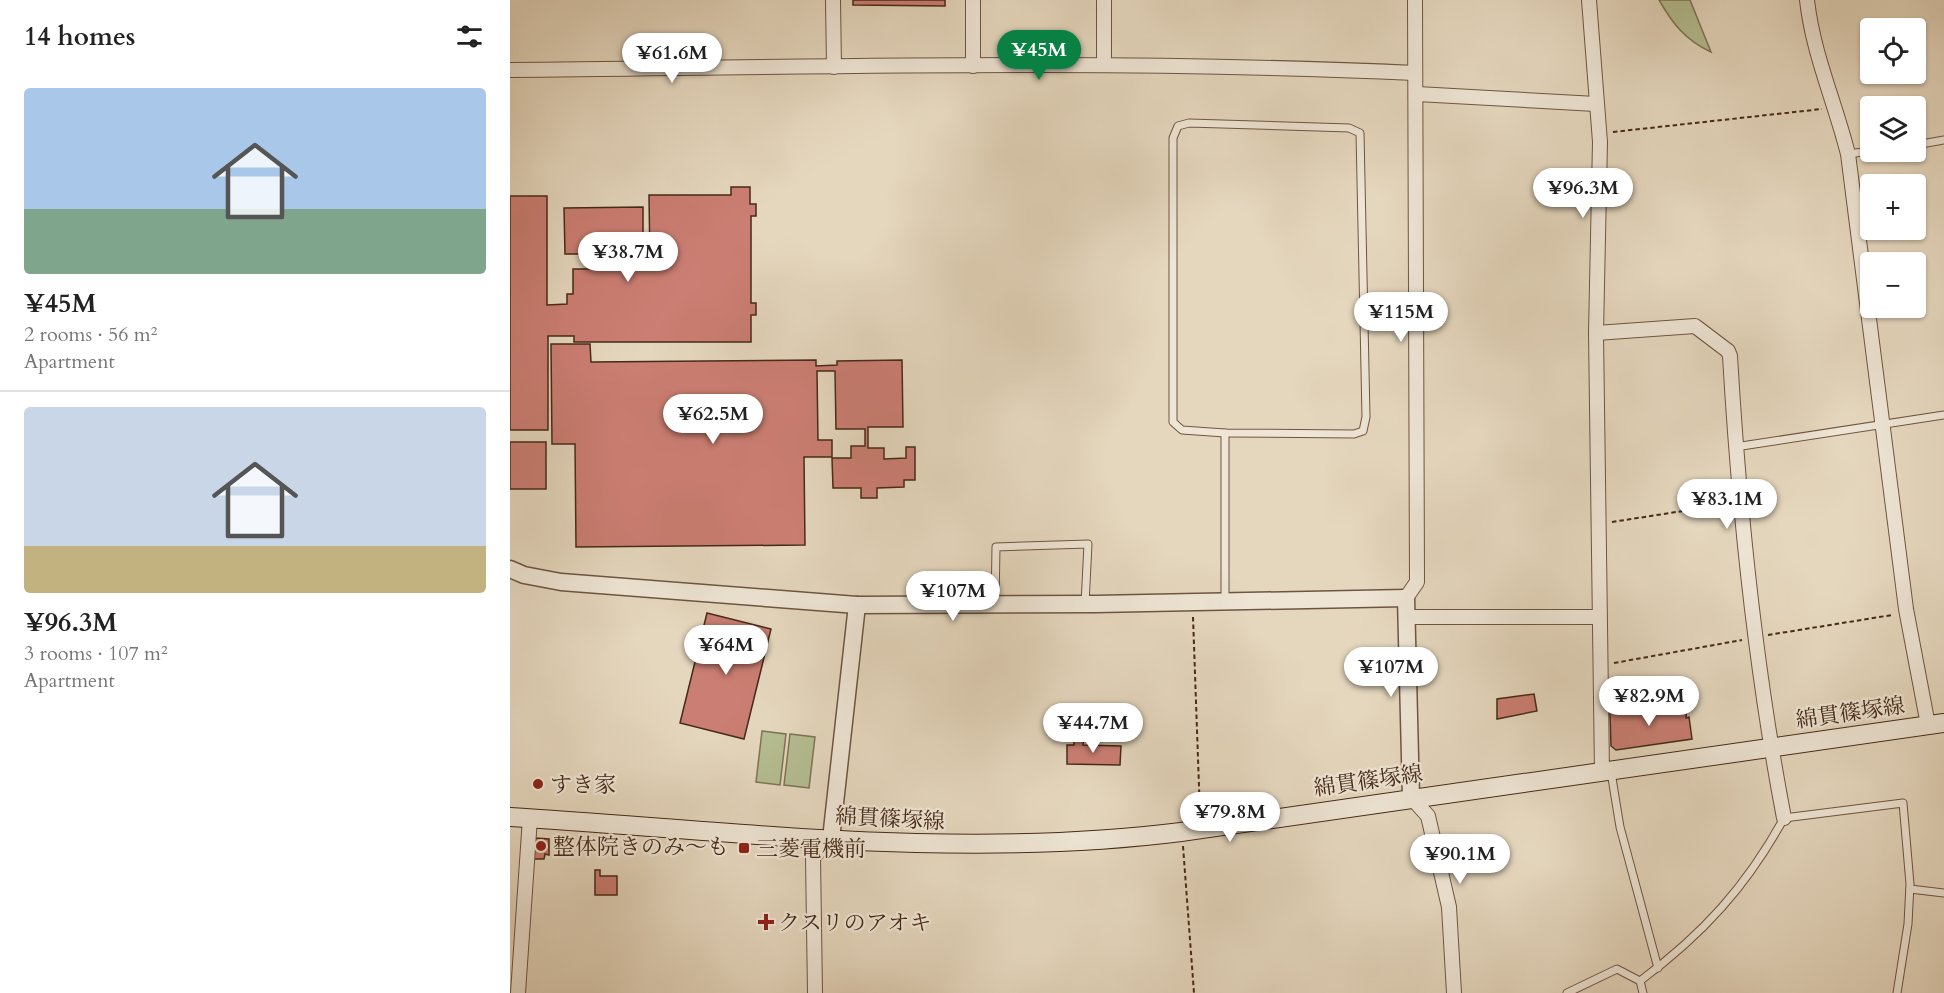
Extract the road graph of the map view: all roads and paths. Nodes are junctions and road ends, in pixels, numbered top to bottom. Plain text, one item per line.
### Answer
1 (832, 0) edge
2 (973, 0) edge
3 (1104, 0) edge
4 (1415, 0) edge
5 (1589, 0) edge
6 (1807, 0) edge
7 (1104, 64) junction
8 (974, 66) junction
9 (834, 67) junction
10 (510, 70) edge
11 (1415, 73) junction
12 (1417, 94) junction
13 (1596, 104) junction
14 (1834, 107) junction
15 (1599, 134) junction
16 (1944, 141) edge
17 (1926, 144) edge
18 (1860, 152) edge
19 (1848, 154) junction
20 (1596, 333) junction
21 (1944, 415) edge
22 (1882, 425) junction
23 (1225, 433) junction
24 (1735, 447) junction
25 (1739, 502) junction
26 (1598, 524) junction
27 (510, 568) edge
28 (1407, 598) junction
29 (1192, 602) junction
30 (1226, 602) junction
31 (1085, 604) junction
32 (857, 605) junction
33 (996, 605) junction
34 (1907, 612) junction
35 (1407, 617) junction
36 (1599, 617) junction
37 (1756, 637) junction
38 (1600, 666) junction
39 (1936, 724) edge
40 (1770, 748) junction
41 (1607, 771) junction
42 (1410, 797) junction
43 (510, 817) edge
44 (530, 818) junction
45 (1784, 818) junction
46 (1200, 829) junction
47 (1181, 832) junction
48 (831, 839) junction
49 (1910, 889) junction
50 (1944, 893) edge
51 (1658, 968) junction
52 (1640, 981) junction
53 (518, 993) edge
54 (815, 993) edge
55 (1194, 993) edge
56 (1454, 993) edge
57 (1566, 993) edge
58 (1643, 993) edge
59 (1897, 993) edge

1 - 9 street
2 - 8 street
3 - 7 street
4 - 11 street
5 - 13 street
6 - 14 street
7 - 8 street
7 - 11 street
8 - 9 street
9 - 10 street
11 - 12 street
12 - 13 street
12 - 28 street
13 - 15 street
14 - 15 path
14 - 19 street
15 - 20 street
16 - 17 lane
18 - 19 lane
19 - 22 street
20 - 24 street
20 - 26 street
21 - 22 lane
22 - 24 lane
22 - 34 street
23 - 23 lane
23 - 30 lane
24 - 25 street
25 - 26 path
25 - 37 street
26 - 36 street
27 - 32 street
28 - 30 street
28 - 35 street
29 - 30 street
29 - 31 street
29 - 46 path
31 - 33 street
31 - 33 lane
32 - 33 street
32 - 48 street
34 - 37 path
34 - 39 street
35 - 36 street
35 - 42 street
36 - 38 street
37 - 38 path
37 - 40 street
38 - 41 street
39 - 40 main road, 綿貫篠塚線
40 - 41 main road, 綿貫篠塚線
40 - 45 street
41 - 42 main road, 綿貫篠塚線
41 - 51 lane
42 - 46 main road, 綿貫篠塚線
42 - 56 street
43 - 44 main road, 綿貫篠塚線
44 - 48 main road, 綿貫篠塚線
44 - 53 street
45 - 49 lane
45 - 51 lane
46 - 47 main road, 綿貫篠塚線
47 - 48 main road, 綿貫篠塚線
47 - 55 path
48 - 54 street
49 - 50 lane
49 - 59 lane
51 - 52 lane
52 - 57 lane
52 - 58 lane

